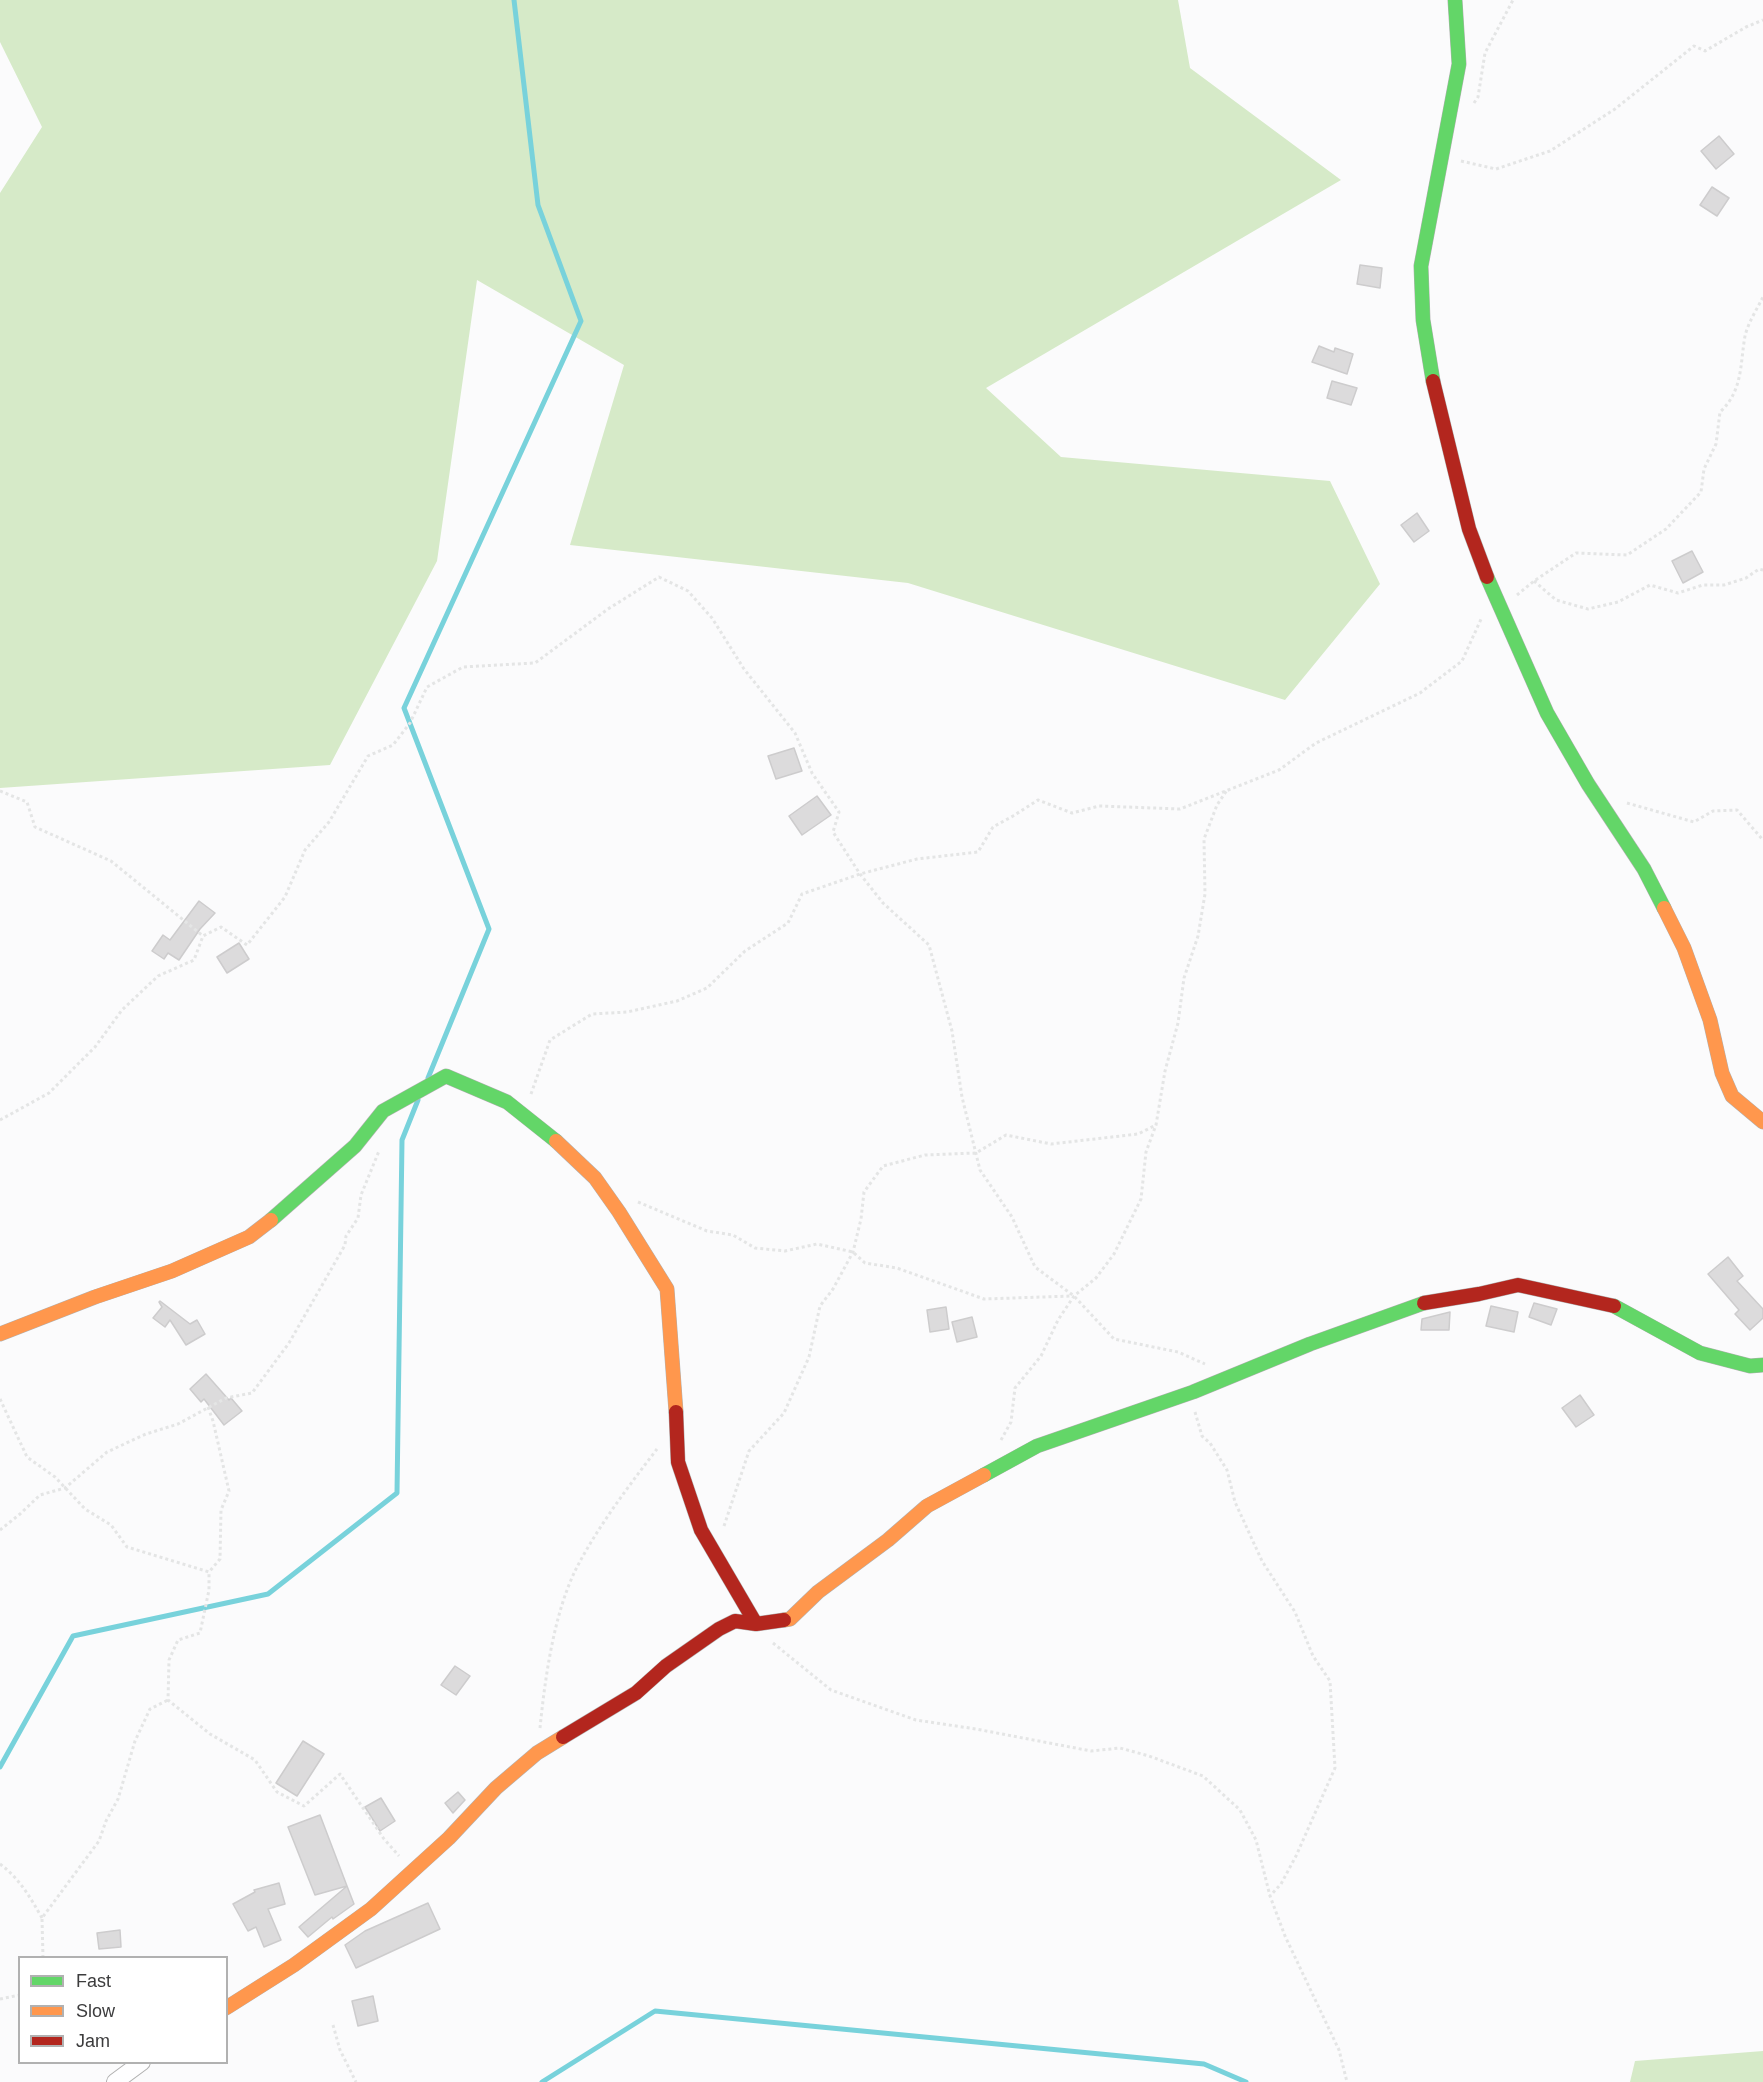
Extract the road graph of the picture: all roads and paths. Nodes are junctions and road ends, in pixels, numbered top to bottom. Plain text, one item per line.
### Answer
1 (1455, 0) edge
2 (1763, 20) edge
3 (1442, 156) junction
4 (1763, 297) edge
5 (1763, 570) edge
6 (1534, 581) junction
7 (1500, 604) junction
8 (1227, 790) junction
9 (0, 791) edge
10 (1620, 801) dead end
11 (1763, 840) edge
12 (860, 874) junction
13 (202, 936) junction
14 (526, 1117) junction
15 (0, 1120) edge
16 (1763, 1122) edge
17 (1156, 1125) junction
18 (380, 1149) dead end
19 (976, 1153) junction
20 (619, 1212) junction
21 (853, 1252) junction
22 (1074, 1296) junction
23 (0, 1334) edge
24 (1206, 1364) dead end
25 (1763, 1365) edge
26 (1193, 1392) junction
27 (0, 1399) edge
28 (208, 1407) junction
29 (676, 1424) junction
30 (991, 1470) junction
31 (65, 1488) junction
32 (724, 1527) dead end
33 (0, 1530) edge
34 (209, 1572) junction
35 (756, 1624) junction
36 (168, 1700) junction
37 (537, 1753) junction
38 (0, 1864) edge
39 (412, 1871) junction
40 (1270, 1896) junction
41 (42, 1918) junction
42 (43, 1956) edge
43 (18, 1995) edge
44 (0, 1999) edge
45 (228, 2007) edge
46 (333, 2025) dead end
47 (139, 2064) edge
48 (116, 2082) edge
49 (356, 2082) edge
50 (1347, 2082) edge

1 - 3 street
2 - 3 path
3 - 7 street
4 - 6 path
5 - 6 path
6 - 7 path
7 - 8 path
7 - 16 street
8 - 12 path
8 - 17 path
9 - 13 path
10 - 11 path
12 - 13 path
12 - 14 path
12 - 19 path
13 - 15 path
14 - 20 street
14 - 23 street
17 - 19 path
17 - 22 path
18 - 28 path
19 - 21 path
19 - 22 path
20 - 21 path
20 - 29 street
21 - 22 path
21 - 32 path
22 - 24 path
22 - 30 path
25 - 26 street
26 - 30 street
26 - 40 path
27 - 31 path
28 - 31 path
28 - 34 path
29 - 35 street
29 - 37 path
30 - 35 street
31 - 33 path
31 - 34 path
34 - 36 path
35 - 37 street
35 - 40 path
36 - 39 path
36 - 41 path
37 - 39 street
38 - 41 path
39 - 45 street
40 - 50 path
41 - 42 path
43 - 44 path
46 - 49 path
47 - 48 street

